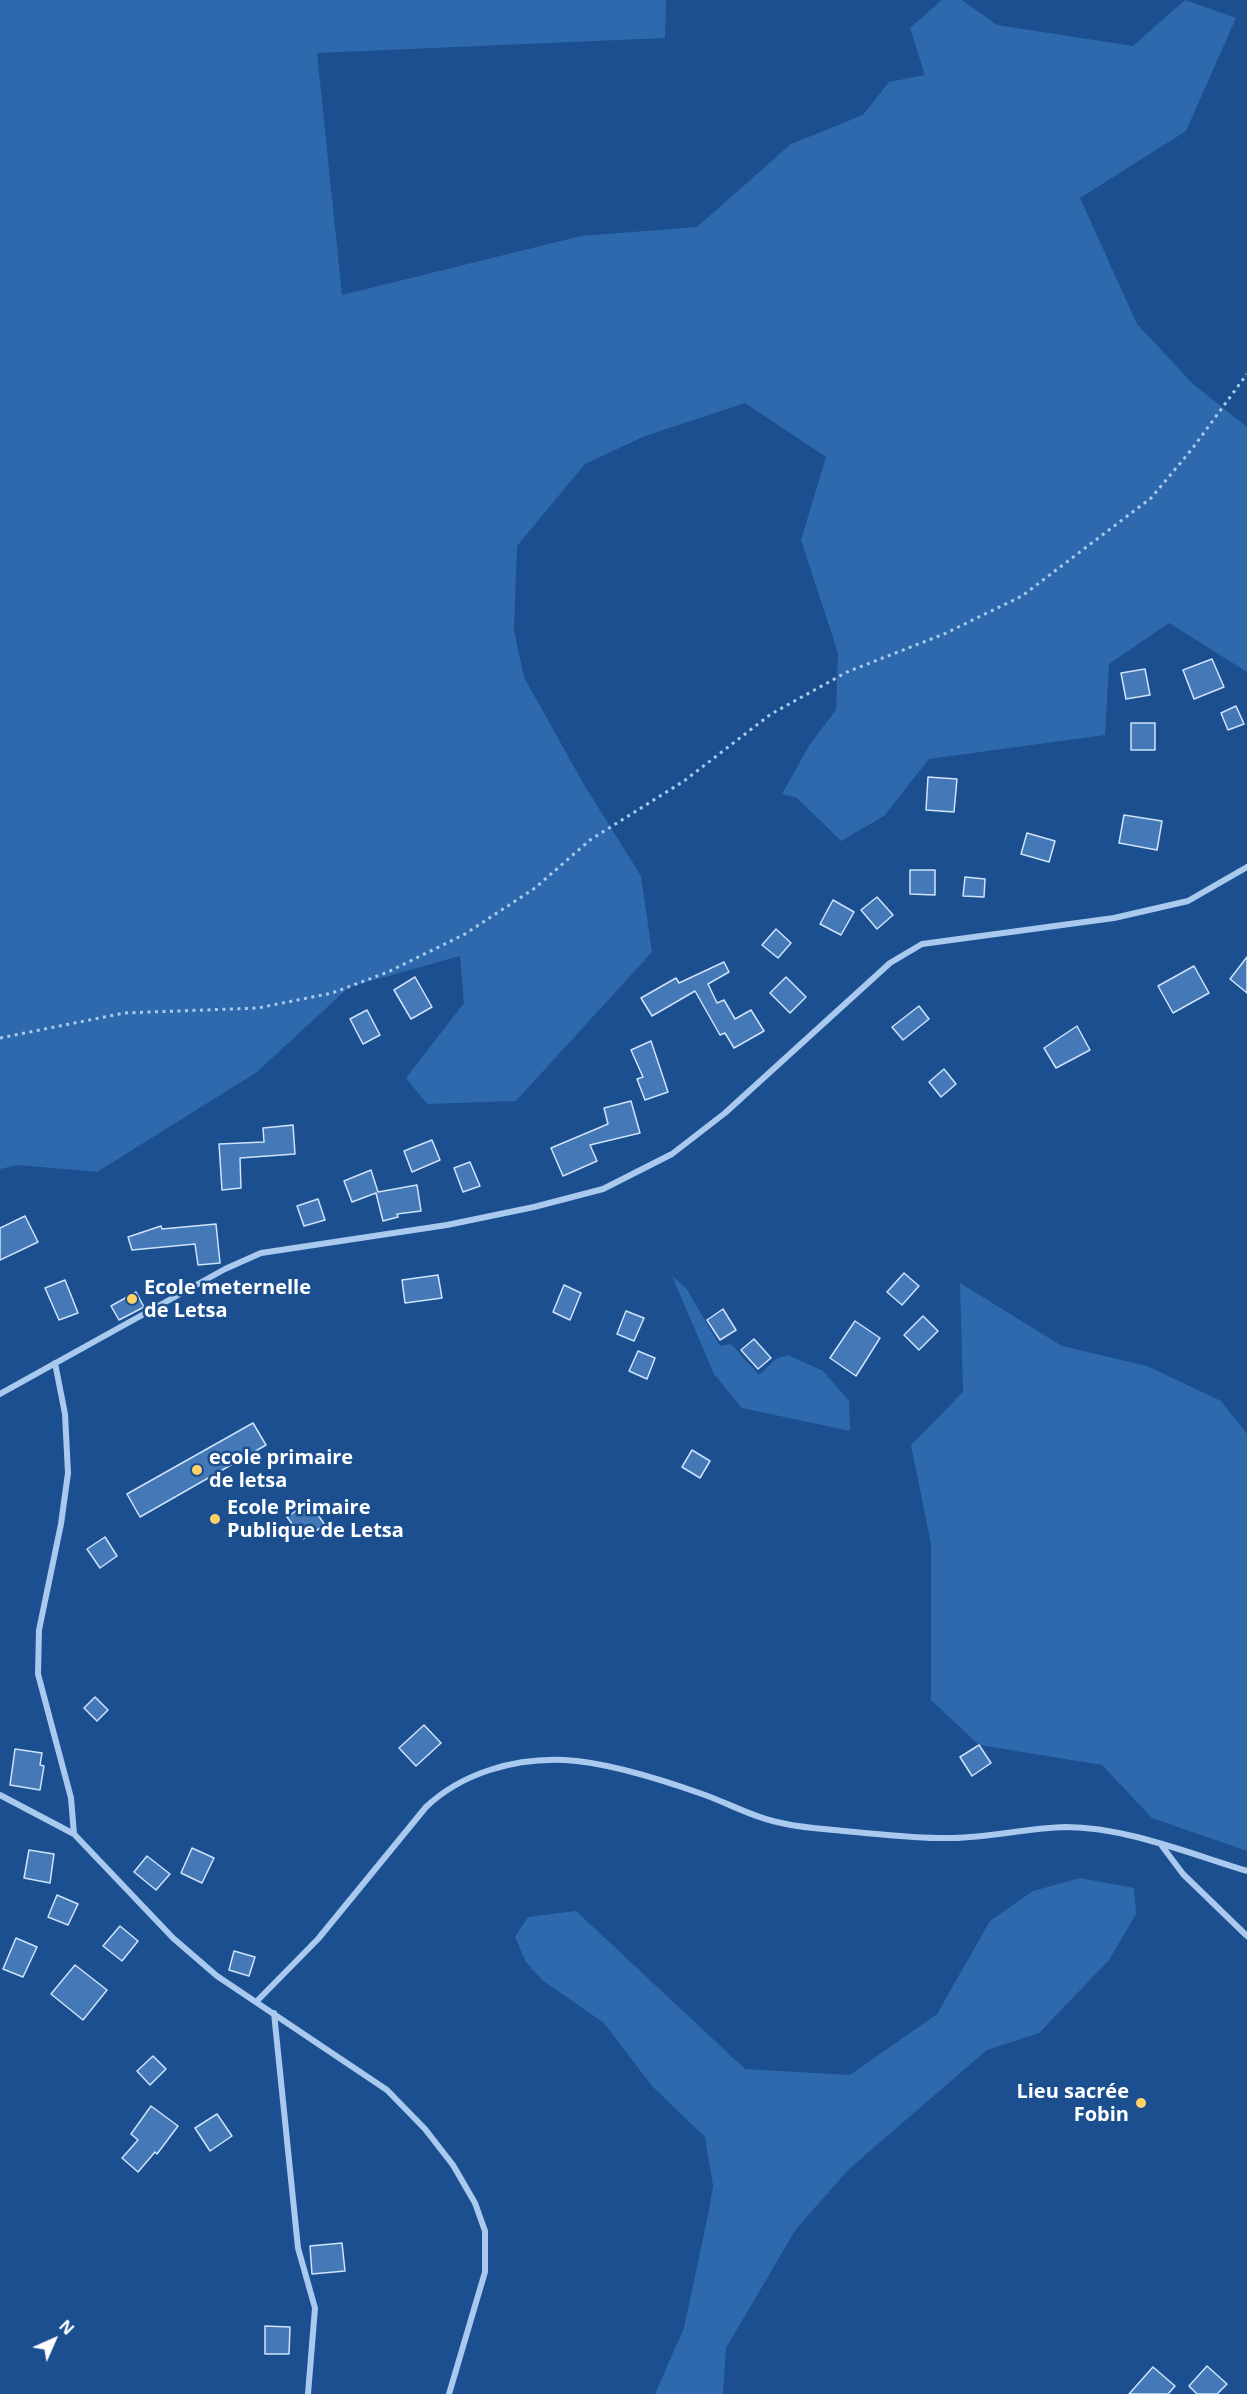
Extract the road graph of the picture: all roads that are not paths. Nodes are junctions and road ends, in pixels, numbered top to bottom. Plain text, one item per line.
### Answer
1 (1247, 867) edge
2 (55, 1363) junction
3 (0, 1394) edge
4 (0, 1796) edge
5 (74, 1834) junction
6 (1161, 1846) junction
7 (1247, 1870) edge
8 (1247, 1936) edge
9 (256, 2001) junction
10 (274, 2013) junction
11 (308, 2394) edge
12 (449, 2394) edge

1 - 2 street
2 - 3 street
2 - 5 street
4 - 5 street
5 - 9 street
6 - 7 street
6 - 8 street
6 - 9 street
9 - 10 street
10 - 11 street
10 - 12 street

